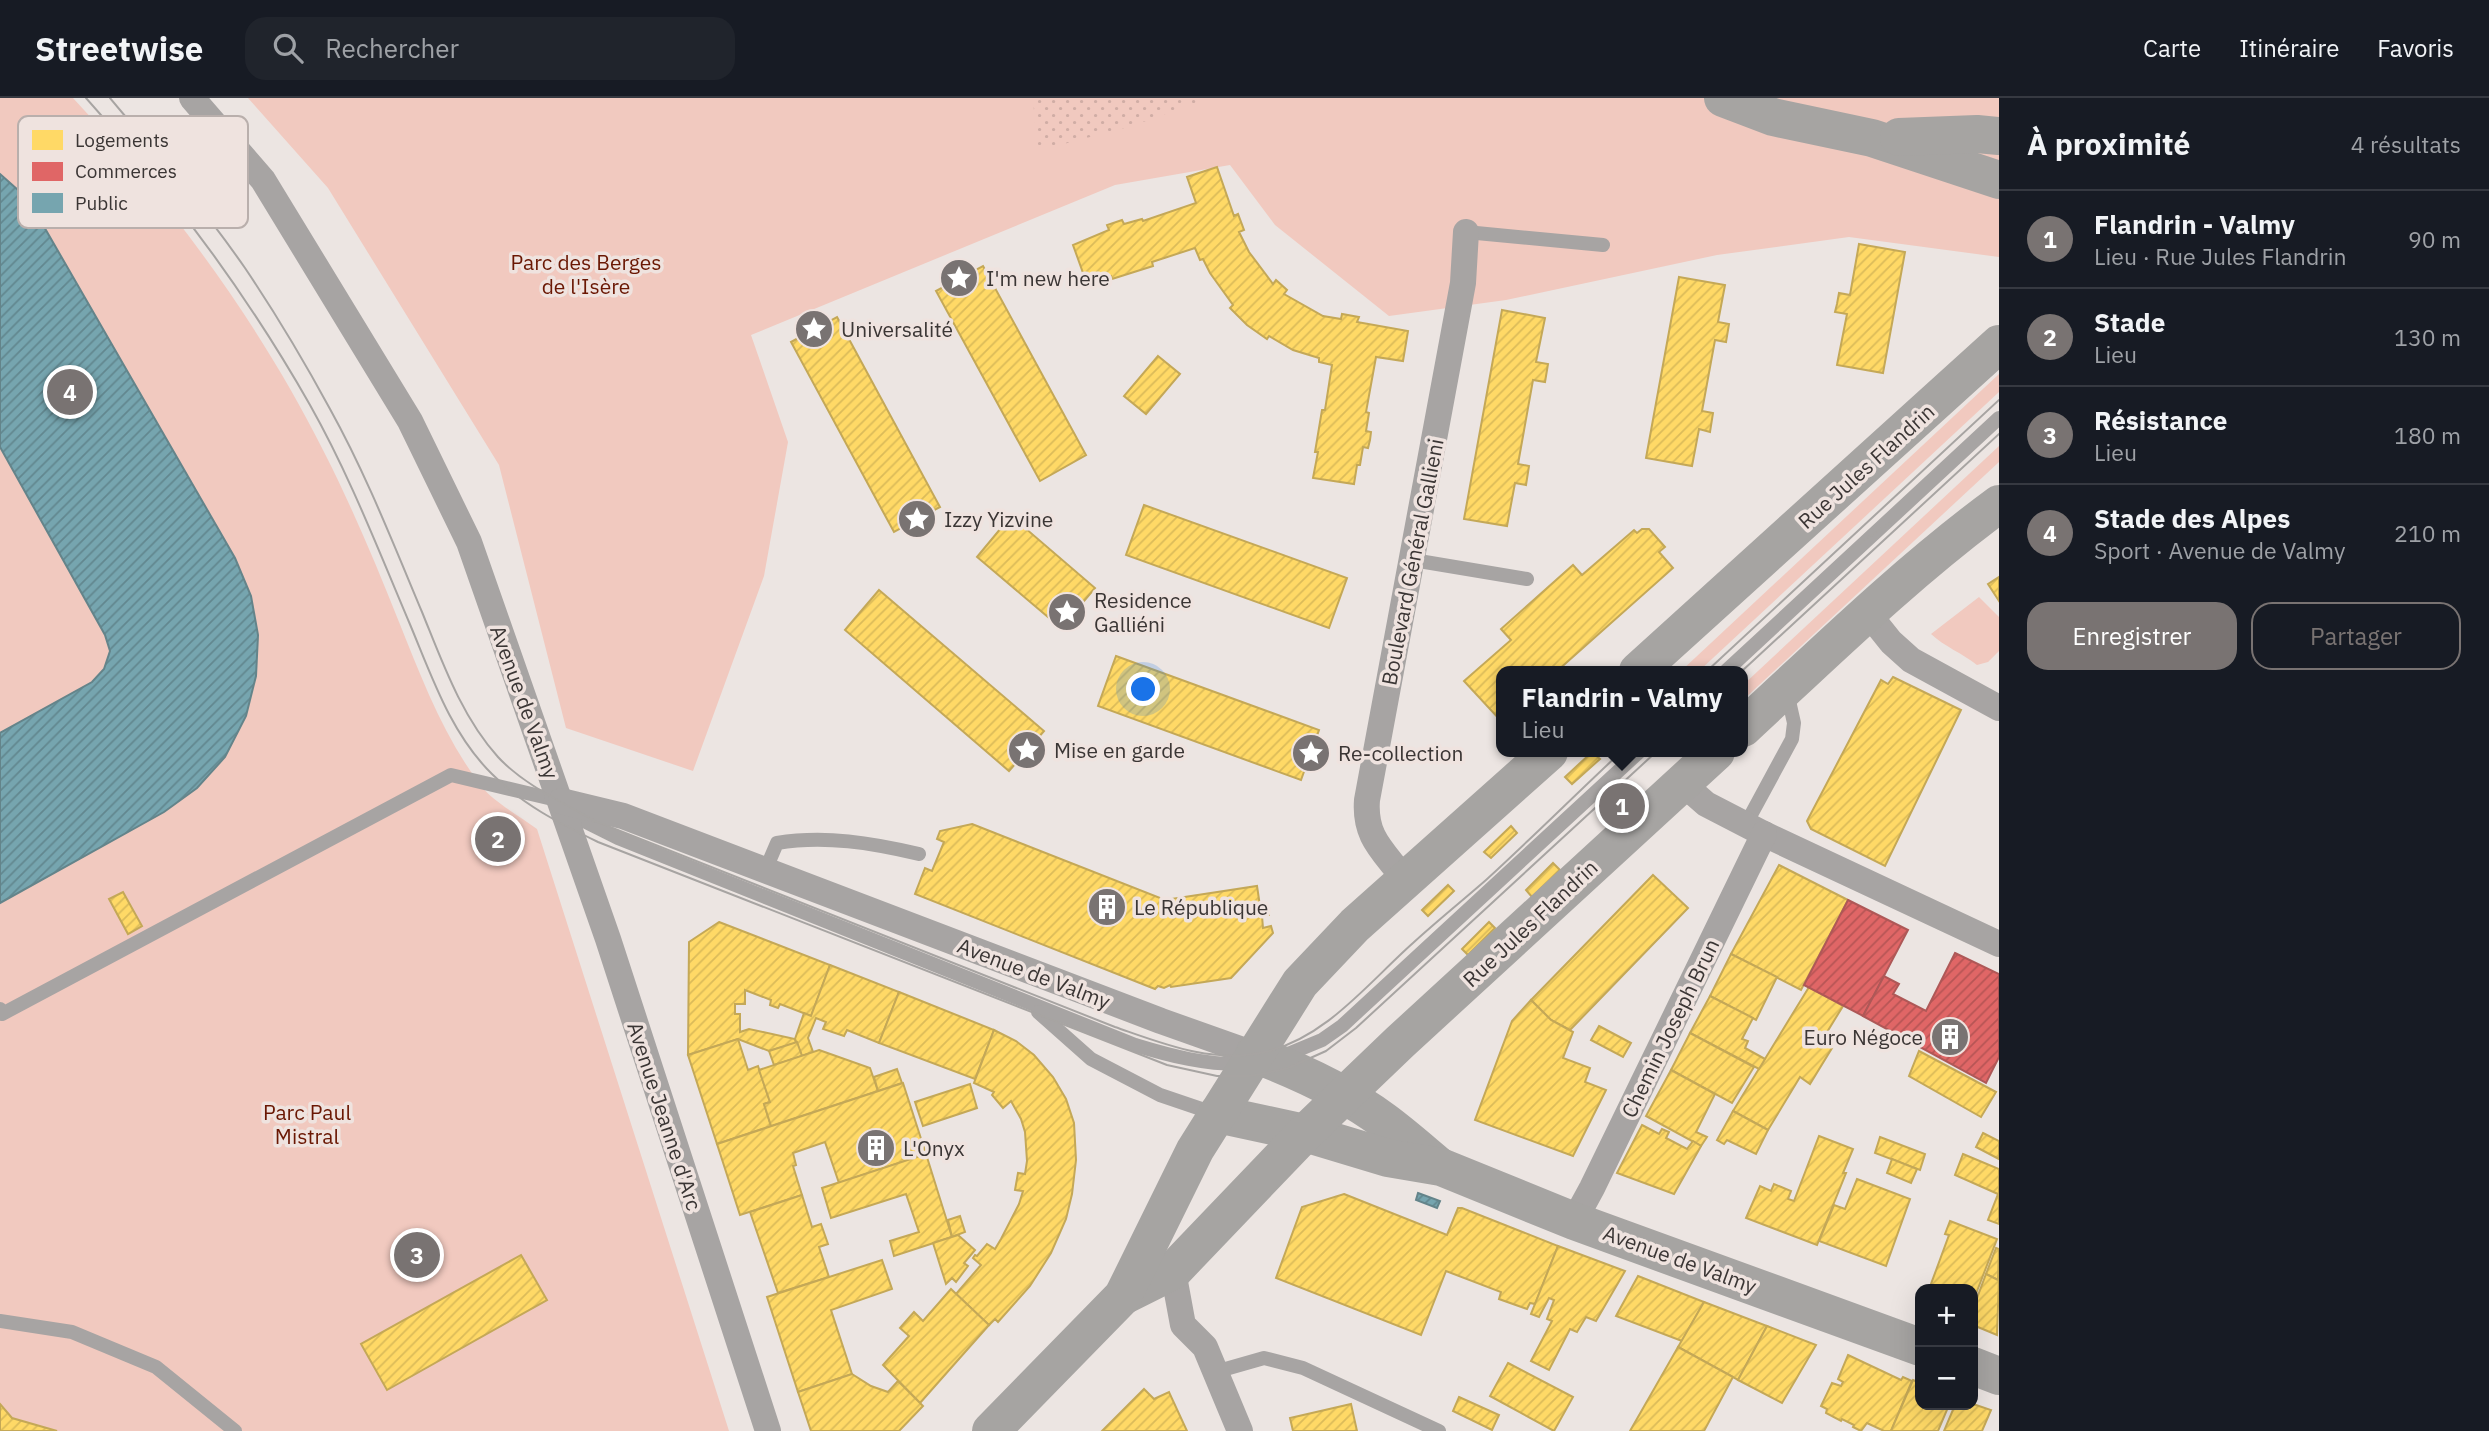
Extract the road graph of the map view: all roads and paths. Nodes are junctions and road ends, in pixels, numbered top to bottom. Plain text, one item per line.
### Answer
1 (192, 98) edge
2 (1723, 98) edge
3 (208, 116) edge
4 (1999, 136) edge
5 (1872, 138) junction
6 (248, 163) edge
7 (1999, 180) edge
8 (1466, 232) joint
9 (1603, 245) dead end
10 (1999, 344) edge
11 (1999, 418) edge
12 (1999, 493) edge
13 (1999, 504) edge
14 (1964, 530) junction
15 (1413, 560) junction
16 (1527, 579) dead end
17 (1867, 612) junction
18 (1644, 666) edge
19 (1731, 666) edge
20 (1786, 688) junction
21 (1999, 708) edge
22 (1748, 723) edge
23 (1543, 757) edge
24 (1634, 757) edge
25 (1711, 757) edge
26 (1682, 783) junction
27 (561, 801) junction
28 (1755, 829) junction
29 (919, 854) dead end
30 (765, 871) junction
31 (1405, 880) junction
32 (1993, 941) edge
33 (1029, 1004) junction
34 (0, 1009) edge
35 (1258, 1059) junction
36 (1345, 1096) junction
37 (1217, 1114) junction
38 (1305, 1133) junction
39 (1441, 1167) junction
40 (1574, 1221) junction
41 (1173, 1271) junction
42 (1123, 1296) junction
43 (0, 1321) edge
44 (1915, 1345) edge
45 (1978, 1368) edge
46 (1215, 1373) junction
47 (1999, 1376) edge
48 (234, 1431) edge
49 (768, 1431) edge
50 (991, 1431) edge
51 (1240, 1431) edge
52 (1439, 1431) edge

1 - 3 street, Avenue de Valmy
2 - 5 main road
4 - 5 main road
5 - 7 main road
6 - 27 street, Avenue de Valmy
8 - 9 lane
8 - 15 street, Boulevard Général Gallieni
10 - 18 main road, Rue Jules Flandrin
11 - 19 lane
12 - 14 main road
13 - 14 main road
14 - 17 main road
15 - 16 lane
15 - 31 street, Boulevard Général Gallieni
17 - 20 main road
17 - 21 street
20 - 22 main road
20 - 28 lane, Chemin Joseph Brun
23 - 31 main road
24 - 35 lane
25 - 26 main road, Rue Jules Flandrin
26 - 28 street
26 - 36 main road, Rue Jules Flandrin
27 - 30 street, Avenue de Valmy
27 - 33 lane
27 - 34 lane
27 - 49 street, Avenue Jeanne d'Arc
28 - 32 street
28 - 40 street, Chemin Joseph Brun
29 - 30 lane
30 - 35 street, Avenue de Valmy
31 - 35 main road
33 - 35 lane, Avenue de Valmy
33 - 37 lane, Avenue de Valmy
35 - 36 main road, Avenue de Valmy
35 - 37 main road
36 - 38 main road, Rue Jules Flandrin
36 - 39 main road, Avenue de Valmy
37 - 38 main road, Avenue de Valmy
37 - 42 main road
38 - 39 main road, Avenue de Valmy
38 - 41 main road, Rue Jules Flandrin
39 - 40 main road, Avenue de Valmy
40 - 44 main road, Avenue de Valmy
41 - 42 main road, Rue Jules Flandrin
41 - 46 street
42 - 50 main road
43 - 48 lane
45 - 47 main road
46 - 51 street
46 - 52 lane

